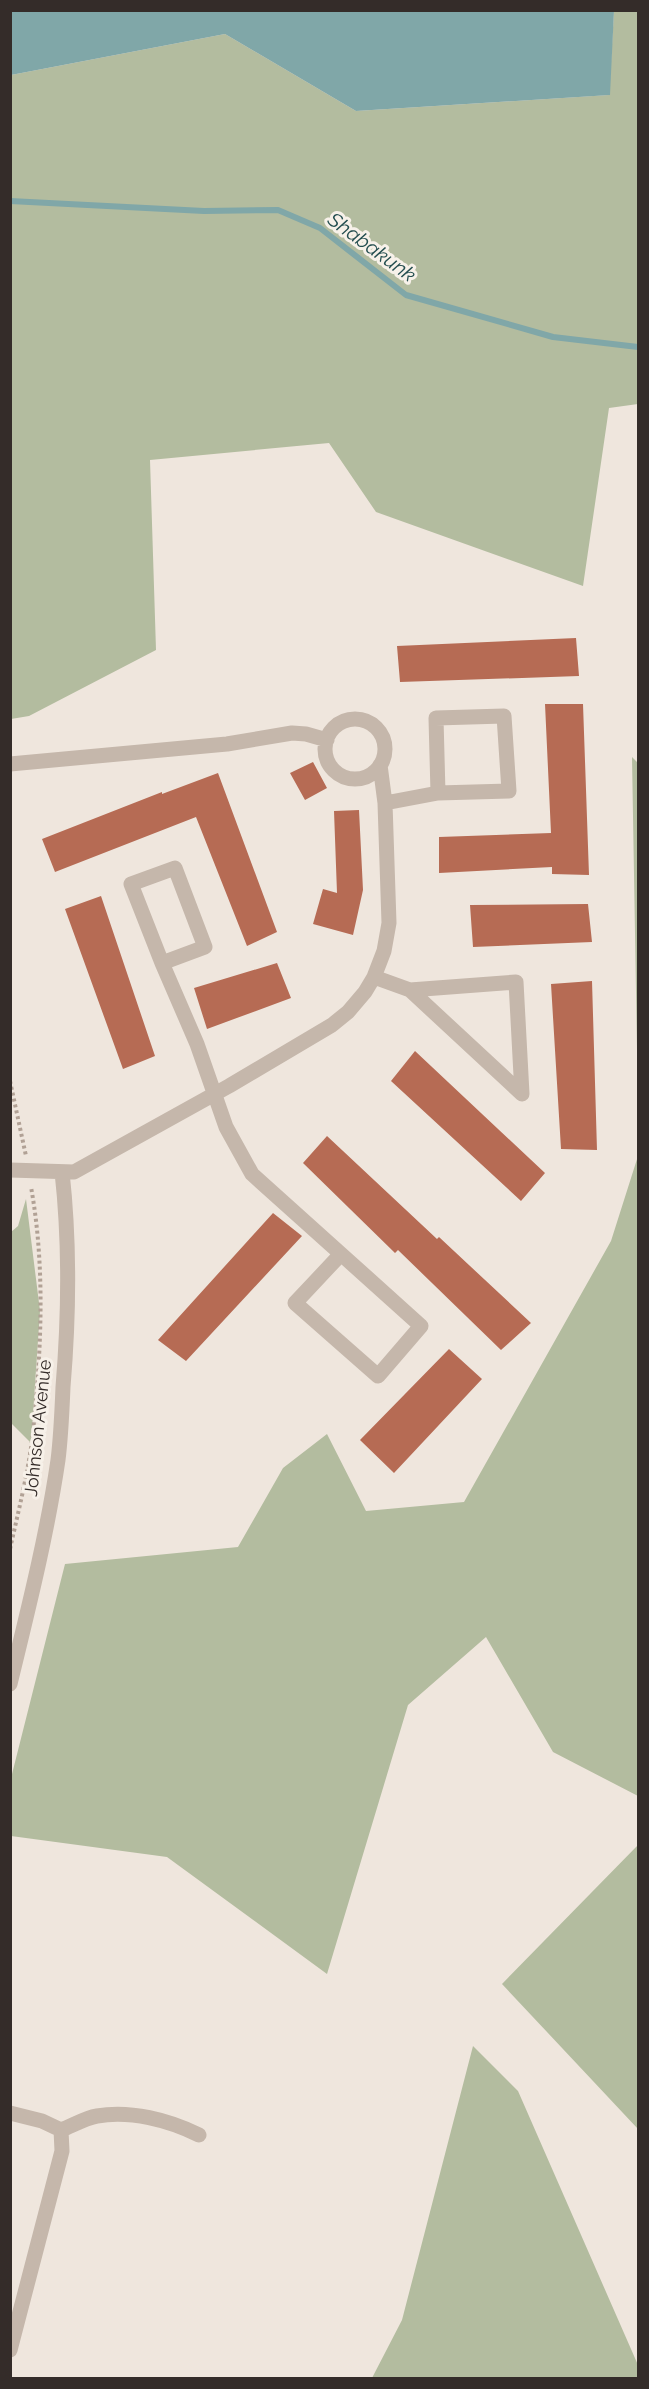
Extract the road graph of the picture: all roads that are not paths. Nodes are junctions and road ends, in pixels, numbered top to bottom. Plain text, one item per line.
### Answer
1 (327, 740) junction
2 (10, 764) edge
3 (380, 765) junction
4 (438, 794) junction
5 (385, 803) junction
6 (162, 963) junction
7 (374, 977) junction
8 (410, 990) junction
9 (213, 1095) junction
10 (10, 1170) edge
11 (62, 1172) junction
12 (341, 1254) junction
13 (10, 1684) edge
14 (10, 2113) edge
15 (61, 2130) junction
16 (199, 2135) dead end
17 (10, 2350) edge

1 - 2 street
1 - 3 street
1 - 3 street
3 - 5 street
4 - 4 street
4 - 5 street
5 - 7 street
6 - 6 street
6 - 9 street
7 - 8 street
7 - 9 street
8 - 8 street
9 - 11 street
9 - 12 street
10 - 11 street
11 - 13 street, Johnson Avenue
12 - 12 street
14 - 15 street
15 - 16 street
15 - 17 street

